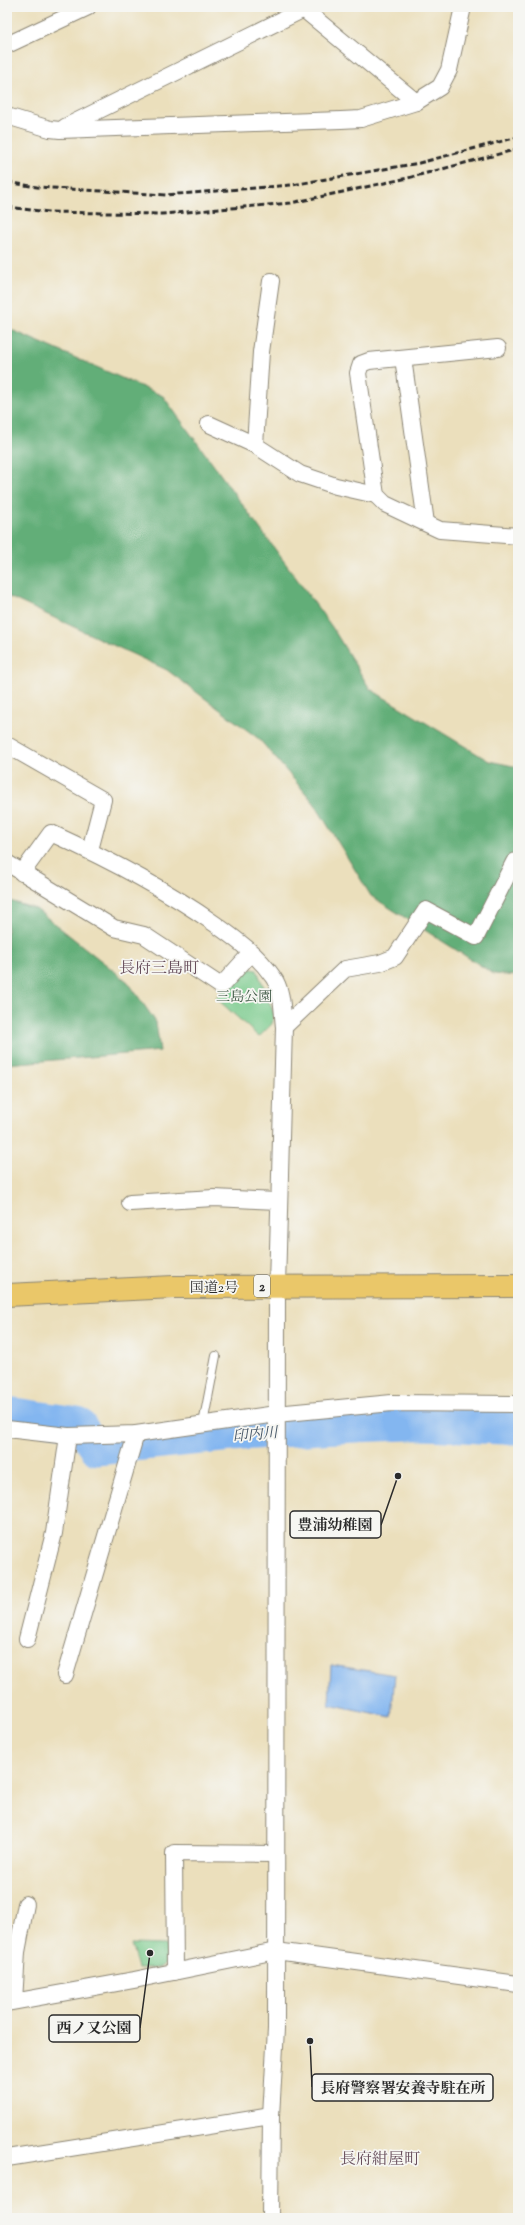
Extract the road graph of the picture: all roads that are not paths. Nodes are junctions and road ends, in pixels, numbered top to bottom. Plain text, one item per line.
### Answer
1 (88, 7) edge
2 (463, 7) edge
3 (303, 8) edge
4 (7, 45) edge
5 (416, 102) junction
6 (7, 116) edge
7 (60, 130) junction
8 (271, 281) dead end
9 (498, 348) dead end
10 (403, 358) junction
11 (209, 424) dead end
12 (255, 445) junction
13 (376, 495) junction
14 (426, 523) junction
15 (518, 536) edge
16 (7, 745) edge
17 (90, 850) junction
18 (518, 860) edge
19 (7, 863) edge
20 (22, 873) junction
21 (251, 952) junction
22 (284, 1027) junction
23 (278, 1201) junction
24 (130, 1202) dead end
25 (277, 1286) junction
26 (518, 1286) edge
27 (7, 1295) edge
28 (216, 1356) dead end
29 (518, 1404) edge
30 (276, 1416) junction
31 (203, 1424) junction
32 (7, 1429) edge
33 (81, 1435) junction
34 (134, 1442) junction
35 (27, 1639) dead end
36 (65, 1675) dead end
37 (276, 1854) junction
38 (26, 1904) dead end
39 (276, 1950) junction
40 (176, 1972) junction
41 (518, 1984) edge
42 (10, 2002) edge
43 (271, 2116) junction
44 (7, 2158) edge
45 (267, 2218) edge

1 - 4 street
2 - 5 street
3 - 5 street
3 - 7 street
5 - 7 street
6 - 7 street
8 - 12 street
9 - 10 street
10 - 13 street
10 - 14 street
11 - 12 street
12 - 13 street
13 - 14 street
14 - 15 street
16 - 17 street
17 - 20 street
17 - 21 street
18 - 22 street
19 - 20 street
20 - 21 street
21 - 22 street
22 - 23 street
23 - 24 street
23 - 25 street
25 - 26 highway, 国道2号 / 2
25 - 27 highway, 国道2号 / 2
25 - 30 street
28 - 31 lane
29 - 30 street
30 - 31 street
30 - 37 street
31 - 34 street
32 - 33 street
33 - 34 street
33 - 35 street
34 - 36 street
37 - 39 street
37 - 40 street
38 - 42 street
39 - 40 street
39 - 41 street
39 - 43 street
40 - 42 street
43 - 44 street
43 - 45 street

